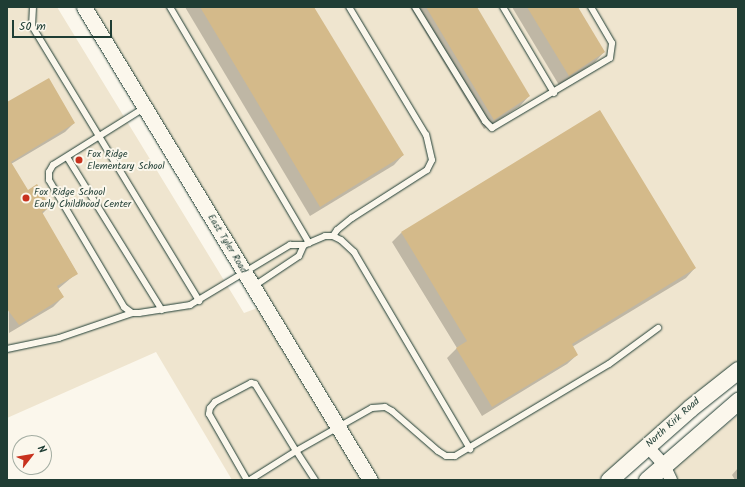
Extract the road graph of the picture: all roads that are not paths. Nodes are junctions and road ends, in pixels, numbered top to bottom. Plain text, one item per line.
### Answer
1 (33, 7) edge
2 (84, 7) edge
3 (170, 7) edge
4 (349, 7) edge
5 (415, 7) edge
6 (503, 7) edge
7 (591, 7) edge
8 (554, 93) junction
9 (144, 108) junction
10 (98, 137) junction
11 (67, 157) junction
12 (333, 236) junction
13 (306, 244) junction
14 (244, 272) junction
15 (253, 287) junction
16 (199, 301) junction
17 (162, 310) junction
18 (132, 313) junction
19 (658, 328) dead end
20 (7, 349) edge
21 (738, 370) edge
22 (738, 401) edge
23 (338, 427) junction
24 (647, 446) junction
25 (470, 449) junction
26 (296, 450) junction
27 (668, 472) edge
28 (313, 479) edge
29 (248, 480) edge
30 (370, 480) edge
31 (610, 480) edge
32 (648, 480) edge

1 - 10 lane
2 - 9 street, East Tyler Road
3 - 13 lane
4 - 12 lane
5 - 8 lane
6 - 8 lane
7 - 8 lane
9 - 10 lane
9 - 14 street, East Tyler Road
10 - 11 lane
10 - 16 lane
11 - 17 lane
11 - 18 lane
12 - 13 lane
12 - 25 lane
13 - 14 lane
13 - 15 lane
14 - 15 street, East Tyler Road
14 - 16 lane
15 - 23 street, East Tyler Road
16 - 17 lane
17 - 18 lane
18 - 20 lane
19 - 25 lane
21 - 24 main road, North Kirk Road
22 - 27 main road
23 - 25 lane
23 - 26 lane
23 - 30 street, East Tyler Road
24 - 27 street
24 - 31 main road, North Kirk Road
26 - 28 lane
26 - 29 lane
26 - 29 lane
27 - 32 main road

